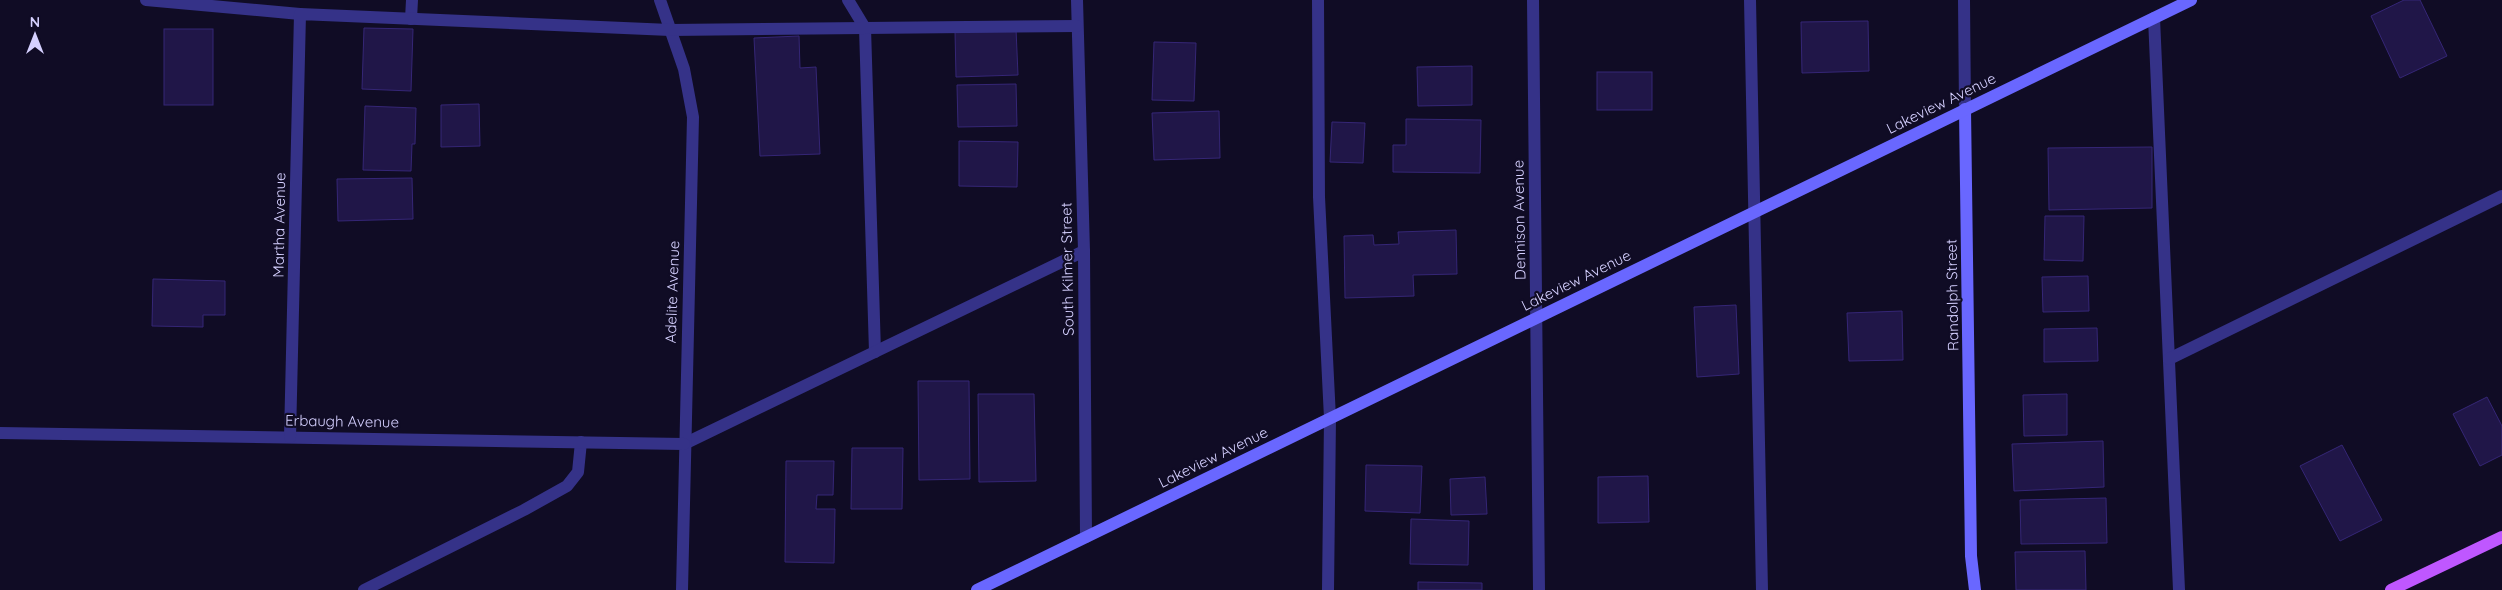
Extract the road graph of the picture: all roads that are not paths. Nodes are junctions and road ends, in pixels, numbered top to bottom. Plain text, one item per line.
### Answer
1 (146, 0) edge
2 (412, 0) edge
3 (660, 0) edge
4 (848, 0) edge
5 (1077, 0) edge
6 (1318, 0) edge
7 (1533, 0) edge
8 (1750, 0) edge
9 (1964, 0) edge
10 (2191, 0) edge
11 (300, 14) junction
12 (2154, 18) junction
13 (411, 19) junction
14 (1077, 26) junction
15 (865, 28) junction
16 (670, 30) junction
17 (1965, 109) junction
18 (2502, 196) edge
19 (1753, 212) junction
20 (1084, 251) junction
21 (1536, 317) junction
22 (875, 352) junction
23 (2169, 359) junction
24 (1330, 418) junction
25 (0, 433) edge
26 (290, 437) junction
27 (581, 442) junction
28 (684, 444) junction
29 (2502, 536) edge
30 (1086, 537) junction
31 (364, 590) edge
32 (682, 590) edge
33 (977, 590) edge
34 (1328, 590) edge
35 (1539, 590) edge
36 (1762, 590) edge
37 (1975, 590) edge
38 (2180, 590) edge
39 (2392, 590) edge

1 - 11 street
2 - 13 street
3 - 16 street, Adelite Avenue
4 - 15 street
5 - 14 street, South Kilmer Street
6 - 24 street
7 - 21 street, Dennison Avenue
8 - 19 street
9 - 17 street, Randolph Street
10 - 12 street, Lakeview Avenue
11 - 13 street
11 - 26 street, Martha Avenue
12 - 17 street, Lakeview Avenue
12 - 23 street
13 - 16 street
14 - 15 street
14 - 20 street, South Kilmer Street
15 - 16 street
15 - 22 street
16 - 28 street, Adelite Avenue
17 - 19 street, Lakeview Avenue
17 - 37 street, Randolph Street
18 - 23 street
19 - 21 street, Lakeview Avenue
19 - 36 street
20 - 22 street
20 - 30 street, South Kilmer Street
21 - 24 street, Lakeview Avenue
21 - 35 street, Dennison Avenue
22 - 28 street
23 - 38 street
24 - 30 street, Lakeview Avenue
24 - 34 street
25 - 26 street, Erbaugh Avenue
26 - 27 street, Erbaugh Avenue
27 - 28 street, Erbaugh Avenue
27 - 31 street
28 - 32 street, Adelite Avenue
29 - 39 main road
30 - 33 street, Lakeview Avenue

